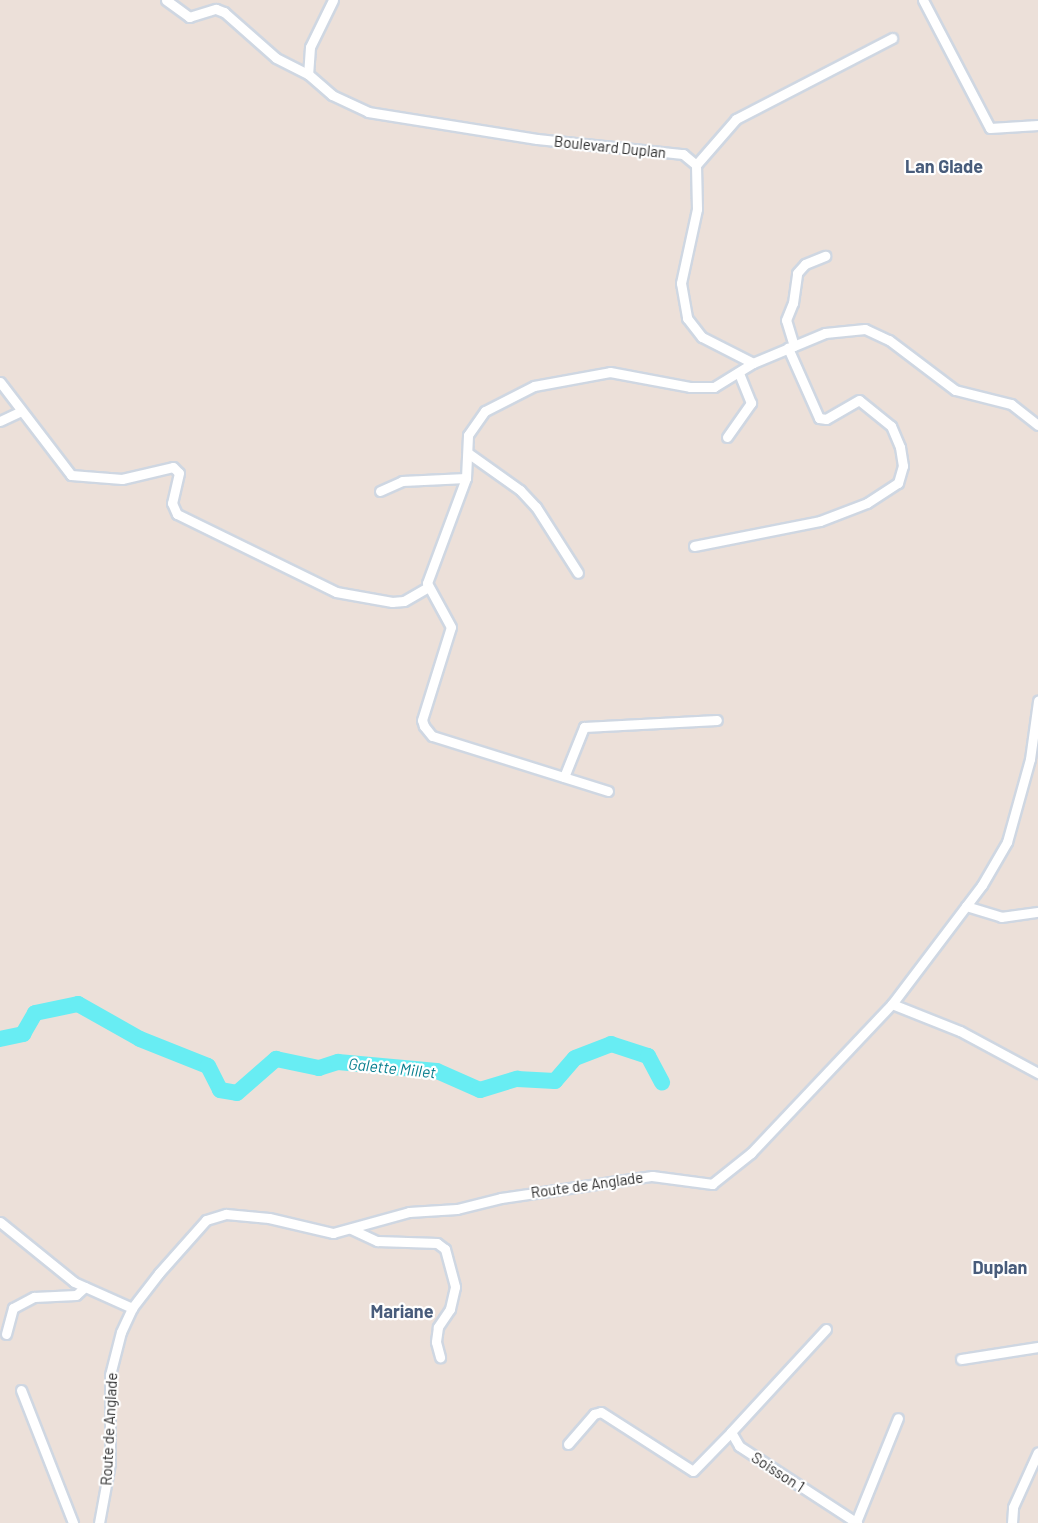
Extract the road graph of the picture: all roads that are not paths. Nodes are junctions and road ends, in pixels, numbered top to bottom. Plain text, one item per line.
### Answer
1 (166, 0) edge
2 (333, 0) edge
3 (923, 0) edge
4 (892, 38) dead end
5 (308, 74) junction
6 (1038, 125) edge
7 (696, 165) junction
8 (825, 256) dead end
9 (791, 347) junction
10 (753, 363) junction
11 (739, 374) junction
12 (0, 382) edge
13 (21, 411) junction
14 (0, 421) edge
15 (1038, 425) edge
16 (728, 437) dead end
17 (468, 453) junction
18 (466, 478) junction
19 (380, 491) dead end
20 (694, 546) dead end
21 (578, 573) dead end
22 (428, 587) junction
23 (1038, 701) edge
24 (1037, 713) edge
25 (717, 720) dead end
26 (564, 777) junction
27 (608, 791) dead end
28 (966, 906) junction
29 (1038, 912) edge
30 (892, 1004) junction
31 (1038, 1073) edge
32 (0, 1222) edge
33 (351, 1229) junction
34 (85, 1287) junction
35 (132, 1308) junction
36 (826, 1329) dead end
37 (6, 1334) dead end
38 (1038, 1347) edge
39 (440, 1357) dead end
40 (961, 1359) dead end
41 (21, 1390) dead end
42 (898, 1418) dead end
43 (731, 1432) junction
44 (568, 1444) dead end
45 (1038, 1452) edge
46 (73, 1523) edge
47 (99, 1523) edge
48 (857, 1523) edge
49 (1012, 1523) edge

1 - 5 street, Boulevard Duplan
2 - 5 street
3 - 6 street
4 - 7 street
5 - 7 street, Boulevard Duplan
7 - 10 street
8 - 9 street
9 - 10 street
9 - 15 street
9 - 20 street
10 - 11 street
11 - 16 street
11 - 17 street
12 - 13 street
13 - 14 street
13 - 22 street
17 - 18 street
17 - 21 street
18 - 19 street
18 - 22 street
22 - 26 street
23 - 24 street, Route de Anglade
24 - 28 street, Route de Anglade
25 - 26 street
26 - 27 street
28 - 29 street
28 - 30 street, Route de Anglade
30 - 31 street
30 - 33 street, Route de Anglade
32 - 34 street
33 - 35 street, Route de Anglade
33 - 39 street
34 - 35 street
34 - 37 street
35 - 47 street, Route de Anglade
36 - 43 street
38 - 40 street
41 - 46 street
42 - 48 street
43 - 44 street
43 - 48 street, Soisson 1
45 - 49 street

